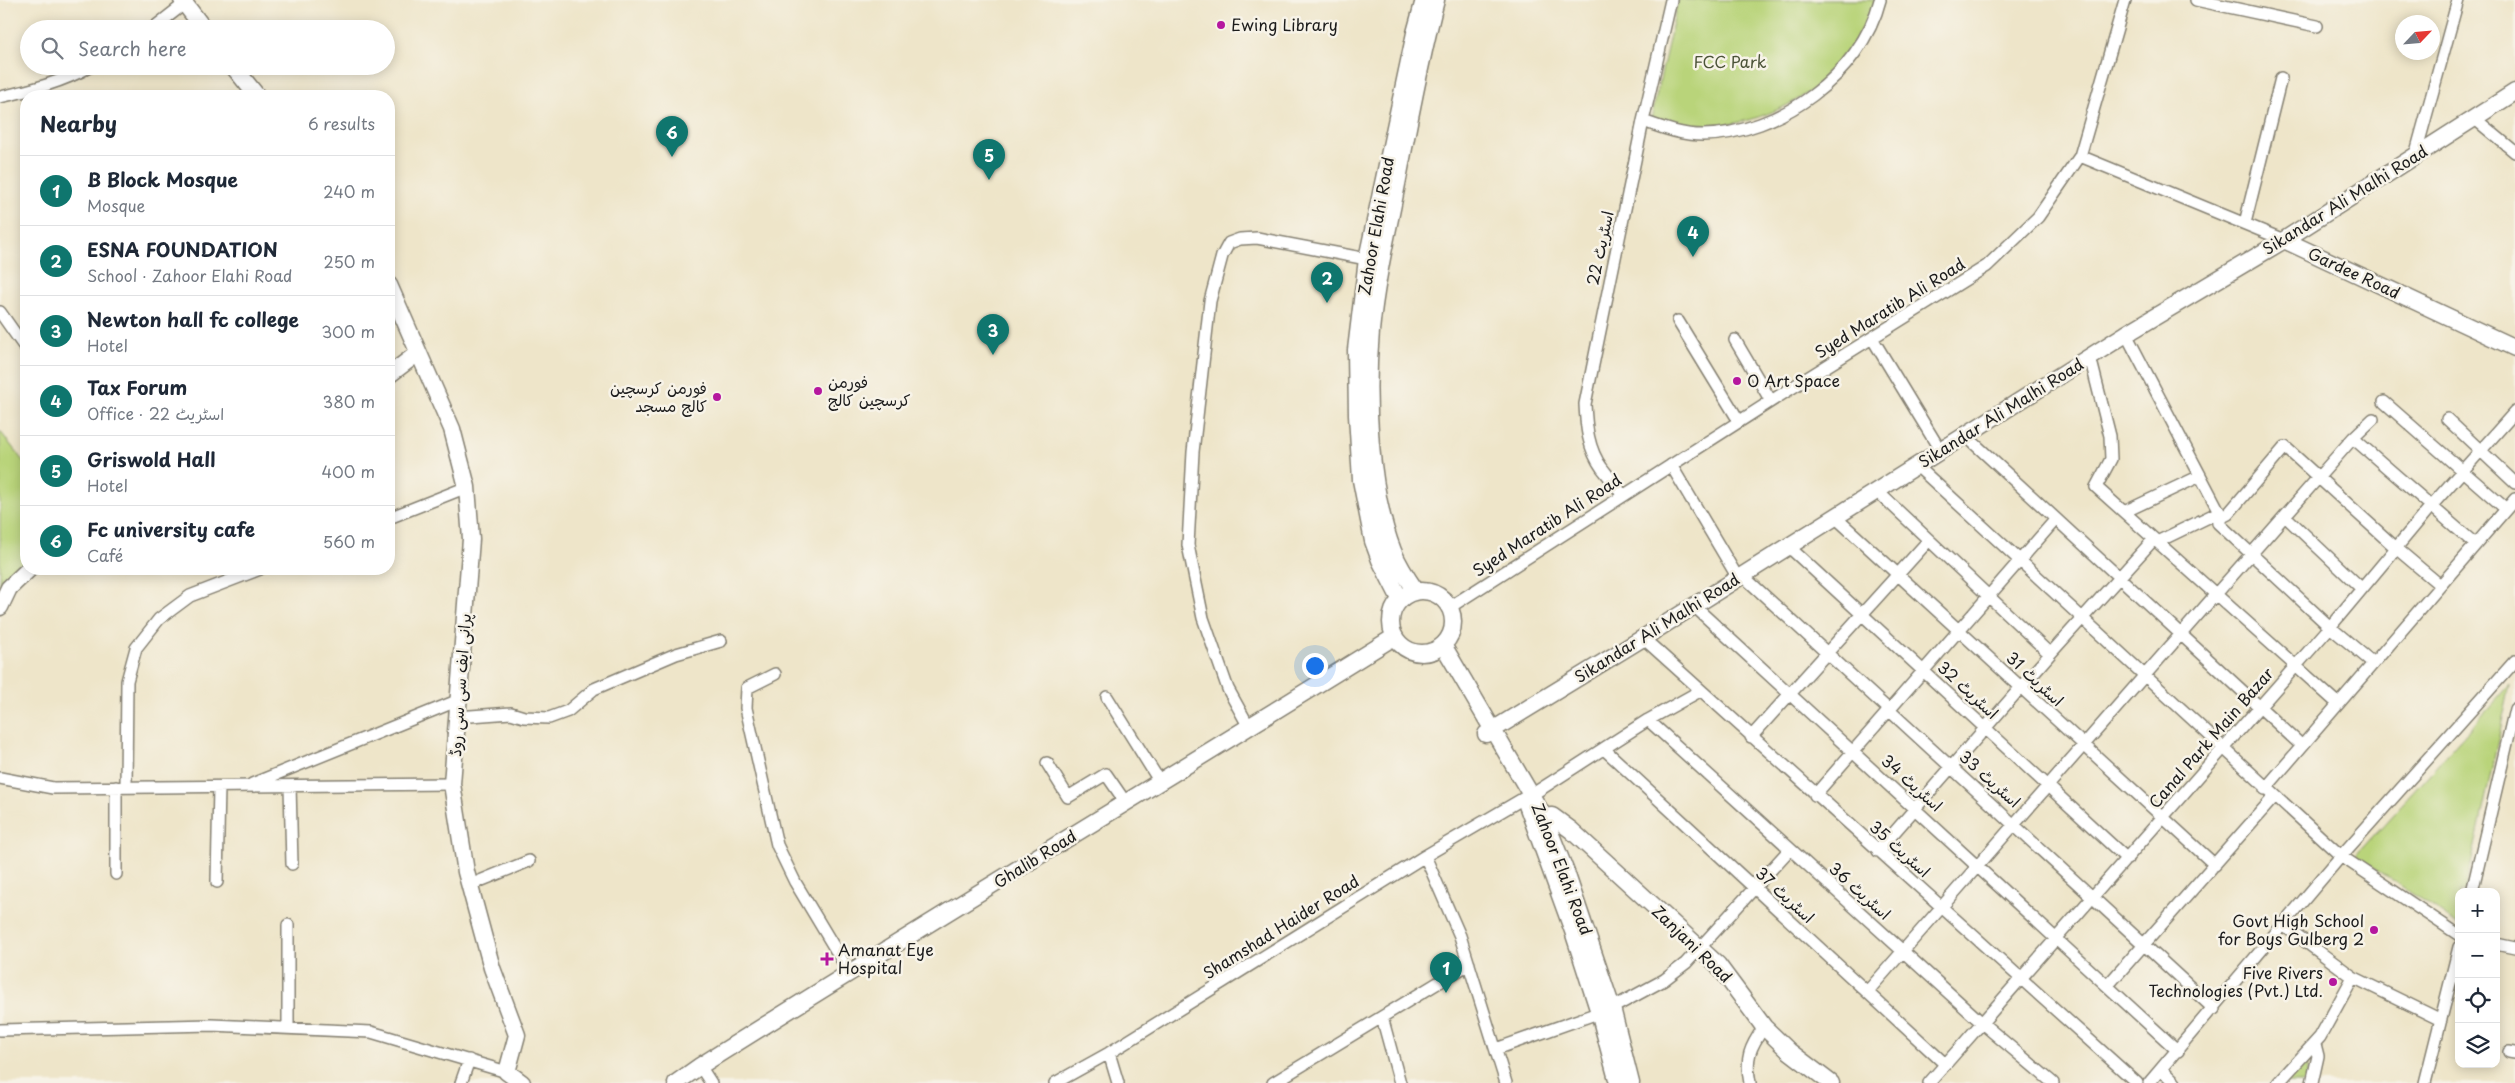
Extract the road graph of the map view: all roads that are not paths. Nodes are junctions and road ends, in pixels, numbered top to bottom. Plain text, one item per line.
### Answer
1 (1424, 0) edge
2 (1436, 0) edge
3 (1671, 0) edge
4 (1880, 0) edge
5 (2125, 0) edge
6 (2196, 0) edge
7 (2453, 1) edge
8 (183, 2) edge
9 (162, 20) edge
10 (197, 20) edge
11 (2317, 26) dead end
12 (74, 75) edge
13 (240, 75) edge
14 (2280, 78) dead end
15 (33, 90) edge
16 (252, 90) edge
17 (2515, 92) edge
18 (20, 93) edge
19 (0, 97) edge
20 (2474, 118) junction
21 (1643, 121) junction
22 (2515, 152) edge
23 (2080, 156) junction
24 (2415, 156) junction
25 (2245, 223) junction
26 (2284, 240) junction
27 (1374, 260) junction
28 (395, 298) edge
29 (0, 312) edge
30 (1678, 321) dead end
31 (2126, 334) junction
32 (1872, 338) junction
33 (20, 340) edge
34 (1735, 340) dead end
35 (2515, 348) edge
36 (418, 353) junction
37 (2090, 357) junction
38 (395, 371) edge
39 (1771, 401) junction
40 (2384, 402) dead end
41 (2515, 412) edge
42 (2373, 419) dead end
43 (2447, 419) dead end
44 (1738, 422) junction
45 (1965, 435) junction
46 (2354, 438) junction
47 (2482, 449) junction
48 (1940, 450) junction
49 (1671, 465) junction
50 (1916, 465) junction
51 (2462, 470) junction
52 (2200, 476) junction
53 (2319, 478) junction
54 (2515, 482) edge
55 (467, 487) junction
56 (1876, 490) junction
57 (1623, 496) junction
58 (2515, 498) edge
59 (2432, 505) junction
60 (2506, 509) junction
61 (2124, 512) junction
62 (2220, 514) junction
63 (395, 516) edge
64 (1834, 516) junction
65 (2285, 516) junction
66 (2056, 519) junction
67 (1929, 540) junction
68 (2156, 541) junction
69 (2475, 544) junction
70 (1788, 546) junction
71 (2396, 548) junction
72 (2251, 554) junction
73 (2019, 560) junction
74 (23, 575) edge
75 (244, 575) edge
76 (1898, 575) junction
77 (1740, 576) junction
78 (2119, 578) junction
79 (2440, 584) junction
80 (2361, 588) junction
81 (1416, 591) junction
82 (2216, 595) junction
83 (1988, 596) junction
84 (1400, 599) junction
85 (1694, 606) junction
86 (0, 607) edge
87 (1450, 607) junction
88 (1862, 614) junction
89 (2082, 618) junction
90 (2330, 627) junction
91 (1958, 630) junction
92 (2181, 635) junction
93 (1394, 637) junction
94 (1644, 638) junction
95 (721, 641) dead end
96 (1439, 648) junction
97 (1827, 653) junction
98 (2050, 654) junction
99 (2515, 661) edge
100 (2372, 662) junction
101 (2296, 666) junction
102 (1922, 670) junction
103 (775, 674) dead end
104 (2145, 676) junction
105 (2020, 688) junction
106 (1700, 691) junction
107 (1790, 694) junction
108 (1107, 697) dead end
109 (459, 700) junction
110 (2338, 703) junction
111 (2259, 708) junction
112 (1889, 709) junction
113 (2515, 709) edge
114 (457, 717) junction
115 (1648, 720) junction
116 (1249, 727) junction
117 (1985, 728) junction
118 (1490, 731) junction
119 (1751, 737) junction
120 (2084, 746) junction
121 (2302, 746) junction
122 (2223, 748) junction
123 (1604, 749) junction
124 (1852, 751) junction
125 (1048, 762) dead end
126 (1952, 767) junction
127 (0, 778) edge
128 (1160, 782) junction
129 (452, 784) junction
130 (290, 786) junction
131 (2048, 786) junction
132 (219, 787) junction
133 (245, 787) junction
134 (121, 788) junction
135 (2270, 793) junction
136 (1815, 795) junction
137 (1528, 796) junction
138 (1126, 803) junction
139 (1915, 809) junction
140 (1544, 817) junction
141 (2163, 818) junction
142 (2015, 824) junction
143 (1790, 849) junction
144 (1878, 851) junction
145 (1425, 856) junction
146 (2341, 856) junction
147 (2127, 859) junction
148 (530, 861) dead end
149 (292, 864) dead end
150 (2215, 864) junction
151 (1978, 866) junction
152 (116, 874) dead end
153 (217, 882) dead end
154 (470, 885) junction
155 (1753, 887) junction
156 (2473, 888) edge
157 (2094, 896) junction
158 (1942, 907) junction
159 (288, 925) dead end
160 (2283, 925) junction
161 (2456, 933) edge
162 (2057, 938) junction
163 (2145, 945) junction
164 (2500, 945) edge
165 (1699, 948) junction
166 (2515, 948) edge
167 (1903, 952) junction
168 (2455, 963) edge
169 (1469, 964) junction
170 (850, 972) junction
171 (2353, 977) junction
172 (2022, 978) junction
173 (2108, 985) junction
174 (1867, 992) junction
175 (2214, 1009) junction
176 (1605, 1010) junction
177 (1382, 1017) junction
178 (2441, 1020) junction
179 (1982, 1023) junction
180 (1764, 1027) junction
181 (288, 1028) junction
182 (0, 1030) edge
183 (2314, 1044) junction
184 (1496, 1049) junction
185 (2178, 1051) junction
186 (1109, 1053) junction
187 (469, 1060) junction
188 (1945, 1064) junction
189 (700, 1066) junction
190 (2162, 1069) junction
191 (507, 1072) junction
192 (461, 1083) edge
193 (522, 1083) edge
194 (676, 1083) edge
195 (711, 1083) edge
196 (1055, 1083) edge
197 (1118, 1083) edge
198 (1273, 1083) edge
199 (1400, 1083) edge
200 (1506, 1083) edge
201 (1618, 1083) edge
202 (1631, 1083) edge
203 (1750, 1083) edge
204 (1831, 1083) edge
205 (1929, 1083) edge
206 (2053, 1083) edge
207 (2137, 1083) edge
208 (2150, 1083) edge
209 (2174, 1083) edge
210 (2278, 1083) edge
211 (2312, 1083) edge
212 (2425, 1083) edge

1 - 27 street, Zahoor Elahi Road
2 - 27 street, Zahoor Elahi Road
3 - 21 street, اسٹریٹ 22
4 - 21 street
5 - 23 street, Syed Maratib Ali Road
6 - 11 street
7 - 24 street
8 - 9 street
8 - 10 street
12 - 15 street
13 - 16 street
14 - 25 street
17 - 20 street, Sikandar Ali Malhi Road
18 - 19 street
20 - 22 street
20 - 24 street, Sikandar Ali Malhi Road
21 - 57 street, اسٹریٹ 22
23 - 25 street, Gardee Road
23 - 32 street, Syed Maratib Ali Road
24 - 26 street, Sikandar Ali Malhi Road
25 - 26 street, Gardee Road
26 - 31 street, Sikandar Ali Malhi Road
26 - 35 street, Gardee Road
27 - 81 street, Zahoor Elahi Road
27 - 84 street, Zahoor Elahi Road
27 - 116 street
28 - 36 street, پرانی ایف سی سی روڈ
29 - 33 street
30 - 44 street
31 - 37 street, Sikandar Ali Malhi Road
31 - 52 street
32 - 39 street, Syed Maratib Ali Road
32 - 48 street
34 - 39 street
36 - 38 street
36 - 55 street, پرانی ایف سی سی روڈ
37 - 45 street, Sikandar Ali Malhi Road
37 - 61 street
39 - 44 street, Syed Maratib Ali Road
40 - 51 street
41 - 47 street, Canal Park Main Bazar
42 - 46 street
43 - 47 street
44 - 49 street, Syed Maratib Ali Road
45 - 48 street, Sikandar Ali Malhi Road
45 - 66 street
46 - 53 street
46 - 59 street
47 - 51 street, Canal Park Main Bazar
47 - 54 street
48 - 50 street, Sikandar Ali Malhi Road
49 - 57 street, Syed Maratib Ali Road
49 - 77 street, اسٹریٹ 33
50 - 56 street, Sikandar Ali Malhi Road
50 - 73 street
51 - 59 street, Canal Park Main Bazar
51 - 60 street
52 - 61 street
52 - 62 street
53 - 62 street
53 - 65 street
53 - 71 street
55 - 63 street
55 - 109 street, پرانی ایف سی سی روڈ
56 - 64 street, Sikandar Ali Malhi Road
56 - 67 street
57 - 87 street, Syed Maratib Ali Road
58 - 60 street
59 - 69 street
59 - 71 street, Canal Park Main Bazar
60 - 69 street
61 - 68 street
62 - 68 street
62 - 72 street
64 - 70 street, Sikandar Ali Malhi Road
64 - 76 street, اسٹریٹ 31
65 - 72 street
65 - 80 street
66 - 73 street
66 - 78 street
67 - 76 street
67 - 83 street
68 - 78 street
68 - 82 street
69 - 79 street
70 - 77 street, Sikandar Ali Malhi Road
70 - 88 street, اسٹریٹ 32
71 - 79 street
71 - 80 street, Canal Park Main Bazar
72 - 82 street
72 - 90 street
73 - 83 street
73 - 89 street
74 - 86 street
75 - 134 street
76 - 88 street
76 - 91 street, اسٹریٹ 31
77 - 85 street, Sikandar Ali Malhi Road
77 - 97 street, اسٹریٹ 33
78 - 89 street
78 - 92 street
79 - 100 street
80 - 90 street, Canal Park Main Bazar
81 - 84 street
81 - 87 street
82 - 92 street
82 - 101 street
83 - 91 street
83 - 98 street
84 - 93 street
85 - 94 street, Sikandar Ali Malhi Road
85 - 107 street, اسٹریٹ 34
87 - 96 street
88 - 97 street
88 - 102 street, اسٹریٹ 32
89 - 98 street
89 - 104 street
90 - 100 street
90 - 101 street, Canal Park Main Bazar
91 - 102 street
91 - 105 street, اسٹریٹ 31
92 - 104 street
92 - 111 street
93 - 96 street
93 - 116 street, Ghalib Road
94 - 106 street, اسٹریٹ 35
94 - 118 street, Sikandar Ali Malhi Road
95 - 114 street
96 - 118 street, Zahoor Elahi Road
97 - 107 street
97 - 112 street, اسٹریٹ 33
98 - 105 street
99 - 146 street
100 - 110 street
101 - 110 street
101 - 111 street, Canal Park Main Bazar
102 - 112 street
102 - 117 street, اسٹریٹ 32
103 - 170 street
104 - 120 street
104 - 122 street
105 - 117 street
105 - 120 street, اسٹریٹ 31
106 - 115 street, Shamshad Haider Road
106 - 119 street, اسٹریٹ 35
107 - 119 street
107 - 124 street, اسٹریٹ 34
108 - 128 street
109 - 114 street, پرانی ایف سی سی روڈ
109 - 133 street
110 - 121 street
111 - 121 street
111 - 122 street, Canal Park Main Bazar
112 - 124 street
112 - 126 street, اسٹریٹ 33
113 - 156 street
114 - 129 street, پرانی ایف سی سی روڈ
115 - 123 street, Shamshad Haider Road
115 - 143 street, اسٹریٹ 36
116 - 128 street, Ghalib Road
117 - 126 street
117 - 131 street, اسٹریٹ 32
118 - 137 street, Zahoor Elahi Road
119 - 136 street, اسٹریٹ 35
120 - 131 street
120 - 141 street, اسٹریٹ 31
121 - 135 street
122 - 135 street
122 - 141 street, Canal Park Main Bazar
123 - 137 street, Shamshad Haider Road
123 - 155 street, اسٹریٹ 37
124 - 136 street
124 - 139 street, اسٹریٹ 34
125 - 138 street
126 - 139 street
126 - 142 street, اسٹریٹ 33
127 - 134 street
128 - 138 street, Ghalib Road
129 - 130 street
129 - 154 street, پرانی ایف سی سی روڈ
130 - 133 street
130 - 149 street
131 - 142 street
131 - 147 street, اسٹریٹ 32
132 - 133 street
132 - 134 street
132 - 153 street
134 - 152 street
135 - 146 street
135 - 150 street
136 - 144 street, اسٹریٹ 35
137 - 140 street, Zahoor Elahi Road
137 - 145 street, Shamshad Haider Road
137 - 176 street, Zahoor Elahi Road
138 - 170 street, Ghalib Road
139 - 144 street
139 - 151 street, اسٹریٹ 34
140 - 165 street, Zanjani Road
140 - 176 street, Zahoor Elahi Road
141 - 147 street, Canal Park Main Bazar
141 - 150 street, اسٹریٹ 31
142 - 151 street
142 - 157 street, اسٹریٹ 33
143 - 155 street
143 - 167 street, اسٹریٹ 36
144 - 158 street, اسٹریٹ 35
145 - 169 street
145 - 186 street, Shamshad Haider Road
146 - 160 street
146 - 161 street
147 - 157 street, Canal Park Main Bazar
148 - 154 street
150 - 163 street
151 - 158 street
151 - 162 street, اسٹریٹ 34
154 - 191 street, پرانی ایف سی سی روڈ
155 - 165 street
155 - 174 street, اسٹریٹ 37
157 - 162 street, Canal Park Main Bazar
157 - 163 street, اسٹریٹ 33
158 - 167 street
158 - 172 street, اسٹریٹ 35
159 - 181 street
160 - 171 street
160 - 175 street
162 - 172 street, Canal Park Main Bazar
162 - 173 street, اسٹریٹ 34
163 - 173 street
163 - 175 street, اسٹریٹ 33
164 - 166 street
165 - 176 street
165 - 180 street, Zanjani Road
167 - 174 street
167 - 179 street, اسٹریٹ 36
168 - 178 street
169 - 177 street
169 - 184 street
170 - 189 street, Ghalib Road
171 - 178 street
171 - 183 street
172 - 179 street, Canal Park Main Bazar
172 - 207 street, اسٹریٹ 35
173 - 185 street, اسٹریٹ 34
174 - 188 street, اسٹریٹ 37
175 - 185 street
176 - 184 street
176 - 201 street, Zahoor Elahi Road
176 - 202 street, Zahoor Elahi Road
177 - 198 street
177 - 199 street
178 - 212 street
179 - 188 street, Canal Park Main Bazar
179 - 206 street, اسٹریٹ 36
180 - 203 street
180 - 204 street, Zanjani Road
181 - 182 street
181 - 187 street
183 - 210 street
183 - 211 street
184 - 200 street
185 - 190 street
186 - 196 street, Shamshad Haider Road
186 - 197 street
187 - 191 street
187 - 192 street
188 - 205 street, Canal Park Main Bazar
189 - 194 street, Ghalib Road
189 - 195 street
190 - 208 street
190 - 209 street
191 - 193 street

